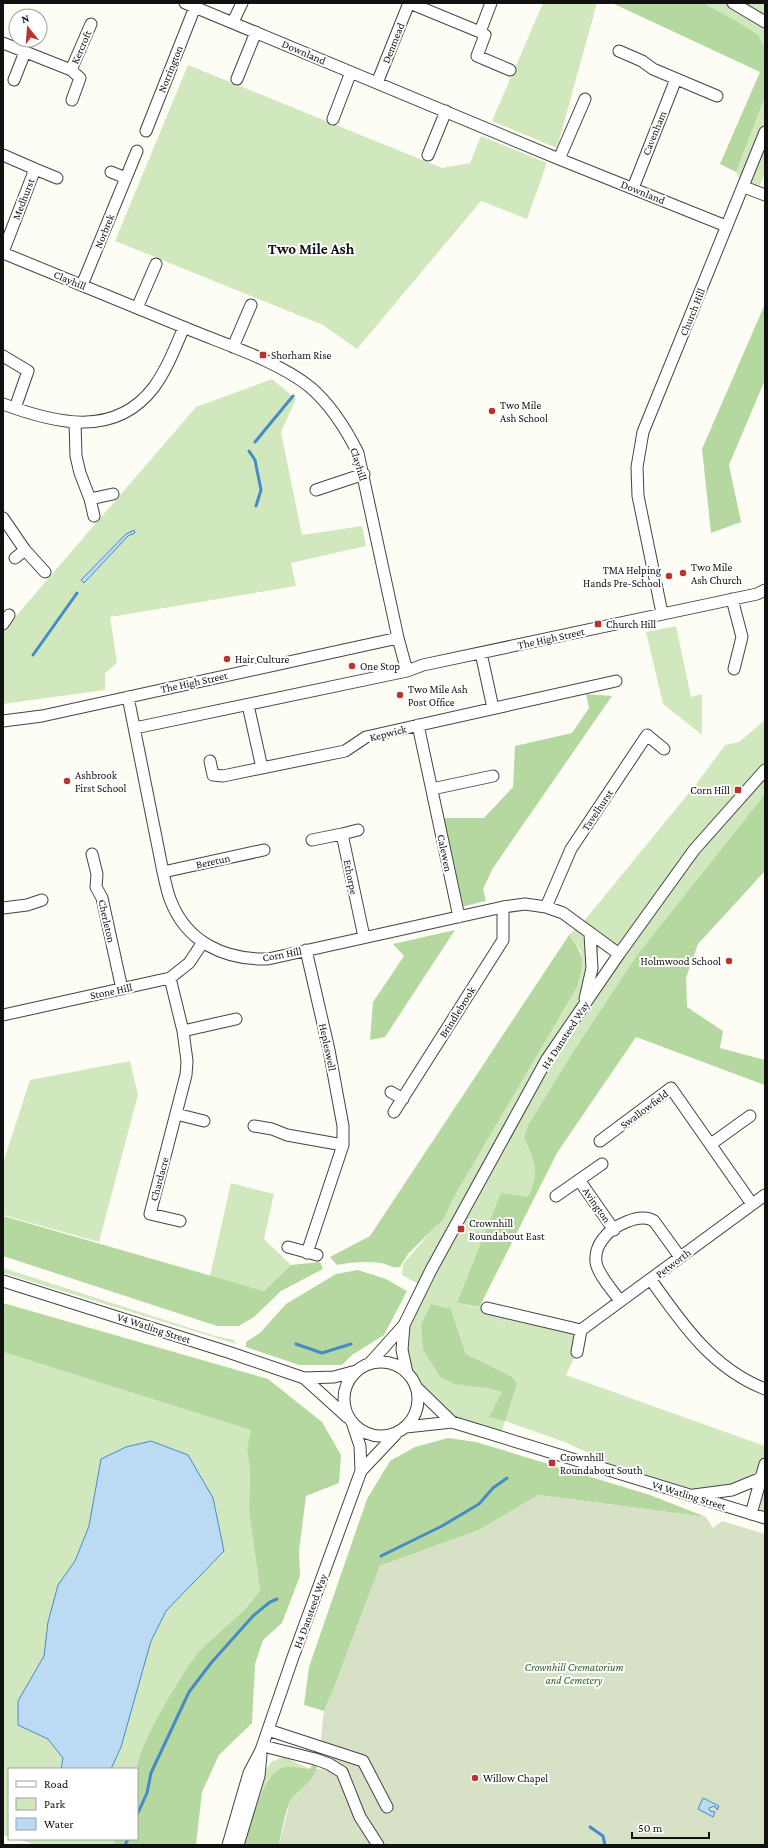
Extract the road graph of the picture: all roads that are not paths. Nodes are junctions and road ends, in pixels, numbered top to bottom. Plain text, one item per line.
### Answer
1 (242, 3) edge
2 (411, 3) edge
3 (491, 3) edge
4 (733, 3) edge
5 (190, 5) edge
6 (233, 22) junction
7 (765, 22) edge
8 (91, 24) dead end
9 (256, 32) junction
10 (480, 32) junction
11 (3, 43) edge
12 (619, 51) dead end
13 (26, 52) junction
14 (71, 70) junction
15 (510, 70) dead end
16 (351, 72) junction
17 (237, 79) dead end
18 (676, 79) junction
19 (14, 80) dead end
20 (377, 83) junction
21 (717, 96) dead end
22 (585, 99) dead end
23 (72, 100) dead end
24 (446, 111) junction
25 (333, 119) dead end
26 (146, 131) dead end
27 (765, 132) edge
28 (137, 151) dead end
29 (3, 155) edge
30 (428, 155) dead end
31 (559, 159) junction
32 (35, 169) junction
33 (111, 172) dead end
34 (57, 178) dead end
35 (126, 178) junction
36 (744, 187) junction
37 (633, 188) junction
38 (765, 195) edge
39 (726, 226) junction
40 (3, 253) edge
41 (156, 264) dead end
42 (82, 285) junction
43 (251, 305) dead end
44 (137, 308) junction
45 (184, 327) junction
46 (233, 347) junction
47 (3, 356) edge
48 (3, 404) edge
49 (15, 408) junction
50 (75, 423) junction
51 (364, 474) junction
52 (316, 490) dead end
53 (113, 494) dead end
54 (90, 499) junction
55 (94, 516) dead end
56 (3, 518) edge
57 (24, 550) junction
58 (15, 558) dead end
59 (45, 572) dead end
60 (765, 590) edge
61 (732, 599) junction
62 (662, 613) junction
63 (398, 638) junction
64 (481, 653) junction
65 (734, 669) dead end
66 (407, 671) junction
67 (616, 681) dead end
68 (128, 696) junction
69 (248, 705) junction
70 (493, 708) junction
71 (3, 722) edge
72 (418, 725) junction
73 (134, 728) junction
74 (664, 748) dead end
75 (210, 761) dead end
76 (262, 768) junction
77 (765, 770) edge
78 (493, 776) dead end
79 (432, 789) junction
80 (358, 830) dead end
81 (342, 834) junction
82 (312, 840) dead end
83 (264, 850) dead end
84 (92, 854) dead end
85 (163, 872) junction
86 (42, 900) dead end
87 (503, 907) junction
88 (3, 908) edge
89 (546, 908) junction
90 (459, 917) junction
91 (590, 934) junction
92 (364, 937) junction
93 (204, 942) junction
94 (306, 950) junction
95 (619, 954) junction
96 (170, 978) junction
97 (122, 989) junction
98 (583, 1006) junction
99 (3, 1015) edge
100 (236, 1019) dead end
101 (183, 1031) junction
102 (391, 1092) dead end
103 (402, 1098) junction
104 (394, 1112) dead end
105 (176, 1114) junction
106 (750, 1116) dead end
107 (204, 1121) dead end
108 (254, 1126) dead end
109 (600, 1141) dead end
110 (711, 1144) junction
111 (343, 1145) junction
112 (602, 1164) dead end
113 (579, 1180) junction
114 (765, 1195) edge
115 (556, 1196) dead end
116 (752, 1204) junction
117 (180, 1220) dead end
118 (614, 1230) junction
119 (288, 1248) dead end
120 (680, 1257) junction
121 (651, 1280) junction
122 (3, 1281) edge
123 (620, 1301) junction
124 (487, 1308) dead end
125 (404, 1325) junction
126 (581, 1330) junction
127 (577, 1352) dead end
128 (370, 1363) junction
129 (356, 1371) junction
130 (407, 1373) junction
131 (304, 1378) junction
132 (416, 1387) junction
133 (765, 1389) edge
134 (350, 1421) junction
135 (452, 1422) junction
136 (406, 1427) junction
137 (396, 1434) junction
138 (765, 1464) edge
139 (361, 1471) junction
140 (761, 1478) junction
141 (691, 1495) junction
142 (751, 1514) junction
143 (765, 1518) edge
144 (268, 1730) junction
145 (262, 1748) junction
146 (387, 1807) dead end
147 (228, 1845) edge
148 (238, 1845) edge
149 (378, 1845) edge

1 - 6 street
2 - 10 street, Denmead
2 - 20 street, Denmead
3 - 10 street
4 - 7 street
5 - 6 street, Downland
5 - 26 street, Norrington
6 - 9 street, Downland
8 - 14 street, Kercroft
9 - 16 street, Downland
9 - 17 street
10 - 15 street
11 - 13 street, Kercroft
12 - 18 street
13 - 14 street, Kercroft
13 - 19 street
14 - 23 street, Kercroft
16 - 20 street, Downland
16 - 25 street
18 - 21 street
18 - 37 street, Cavenham
20 - 24 street, Downland
22 - 31 street
24 - 30 street
24 - 31 street, Downland
27 - 36 street, Church Hill
28 - 35 street, Norbrek
29 - 32 street, Medhurst
31 - 37 street, Downland
32 - 34 street, Medhurst
32 - 40 street, Medhurst
33 - 35 street
35 - 42 street, Norbrek
36 - 38 street
36 - 39 street, Church Hill
37 - 39 street, Downland
39 - 62 street, Church Hill
40 - 42 street, Clayhill
41 - 44 street
42 - 44 street, Clayhill
43 - 46 street
44 - 45 street, Clayhill
45 - 46 street, Clayhill
45 - 50 street
46 - 51 street, Clayhill
47 - 49 street
48 - 49 street
49 - 50 street
50 - 54 street
51 - 52 street
51 - 63 street, Clayhill
53 - 54 street
54 - 55 street
56 - 57 street
57 - 58 street
57 - 59 street
60 - 61 street, The High Street
61 - 62 street, The High Street
61 - 65 street
62 - 64 street, The High Street
63 - 66 street
63 - 68 street, The High Street
64 - 66 street, The High Street
64 - 70 street
66 - 69 street, The High Street
67 - 70 street, Kepwick
68 - 71 street, The High Street
68 - 73 street, Corn Hill
69 - 73 street, The High Street
69 - 76 street
70 - 72 street, Kepwick
72 - 76 street, Kepwick
72 - 79 street, Calewen
73 - 85 street, Corn Hill
74 - 89 street, Tavelhurst
75 - 76 street, Kepwick
77 - 95 street, H4 Dansteed Way
78 - 79 street
79 - 90 street, Calewen
80 - 81 street
81 - 82 street
81 - 92 street, Ethorpe
83 - 85 street, Beretun
84 - 97 street, Cherleton
85 - 93 street, Corn Hill
86 - 88 street
87 - 89 street, Corn Hill
87 - 90 street, Corn Hill
87 - 103 street, Brindlebrook
89 - 91 street, Corn Hill
90 - 92 street, Corn Hill
91 - 95 street, Corn Hill
91 - 98 street
92 - 94 street, Corn Hill
93 - 94 street, Corn Hill
93 - 96 street, Stone Hill
94 - 111 street, Hepleswell
95 - 98 street, H4 Dansteed Way
96 - 97 street, Stone Hill
96 - 101 street, Chardacre
97 - 99 street, Stone Hill
98 - 125 street, H4 Dansteed Way
100 - 101 street
101 - 105 street, Chardacre
102 - 103 street
103 - 104 street, Brindlebrook
105 - 107 street
105 - 117 street, Chardacre
106 - 110 street
108 - 111 street
109 - 110 street, Swallowfield
110 - 116 street, Swallowfield
111 - 119 street, Hepleswell
112 - 113 street, Avington
113 - 115 street, Avington
113 - 118 street, Avington
114 - 116 street, Petworth
116 - 120 street, Petworth
118 - 120 street, Avington
118 - 123 street, Avington
120 - 121 street, Petworth
121 - 123 street, Petworth
121 - 133 street
122 - 131 street, V4 Watling Street
123 - 126 street, Petworth
124 - 126 street
125 - 128 street, H4 Dansteed Way
125 - 130 street, H4 Dansteed Way
126 - 127 street
128 - 129 street
128 - 130 street
129 - 131 street, V4 Watling Street
129 - 134 street
130 - 132 street
131 - 134 street, V4 Watling Street
132 - 135 street, V4 Watling Street
132 - 136 street
134 - 137 street
134 - 139 street, H4 Dansteed Way
135 - 136 street, V4 Watling Street
135 - 141 street, V4 Watling Street
136 - 137 street
137 - 139 street, H4 Dansteed Way
138 - 140 street
139 - 144 street, H4 Dansteed Way
140 - 141 street
140 - 142 street
141 - 142 street, V4 Watling Street
142 - 143 street, V4 Watling Street
144 - 145 street, H4 Dansteed Way
144 - 146 street
145 - 147 street, H4 Dansteed Way
145 - 148 street, H4 Dansteed Way
145 - 149 street

